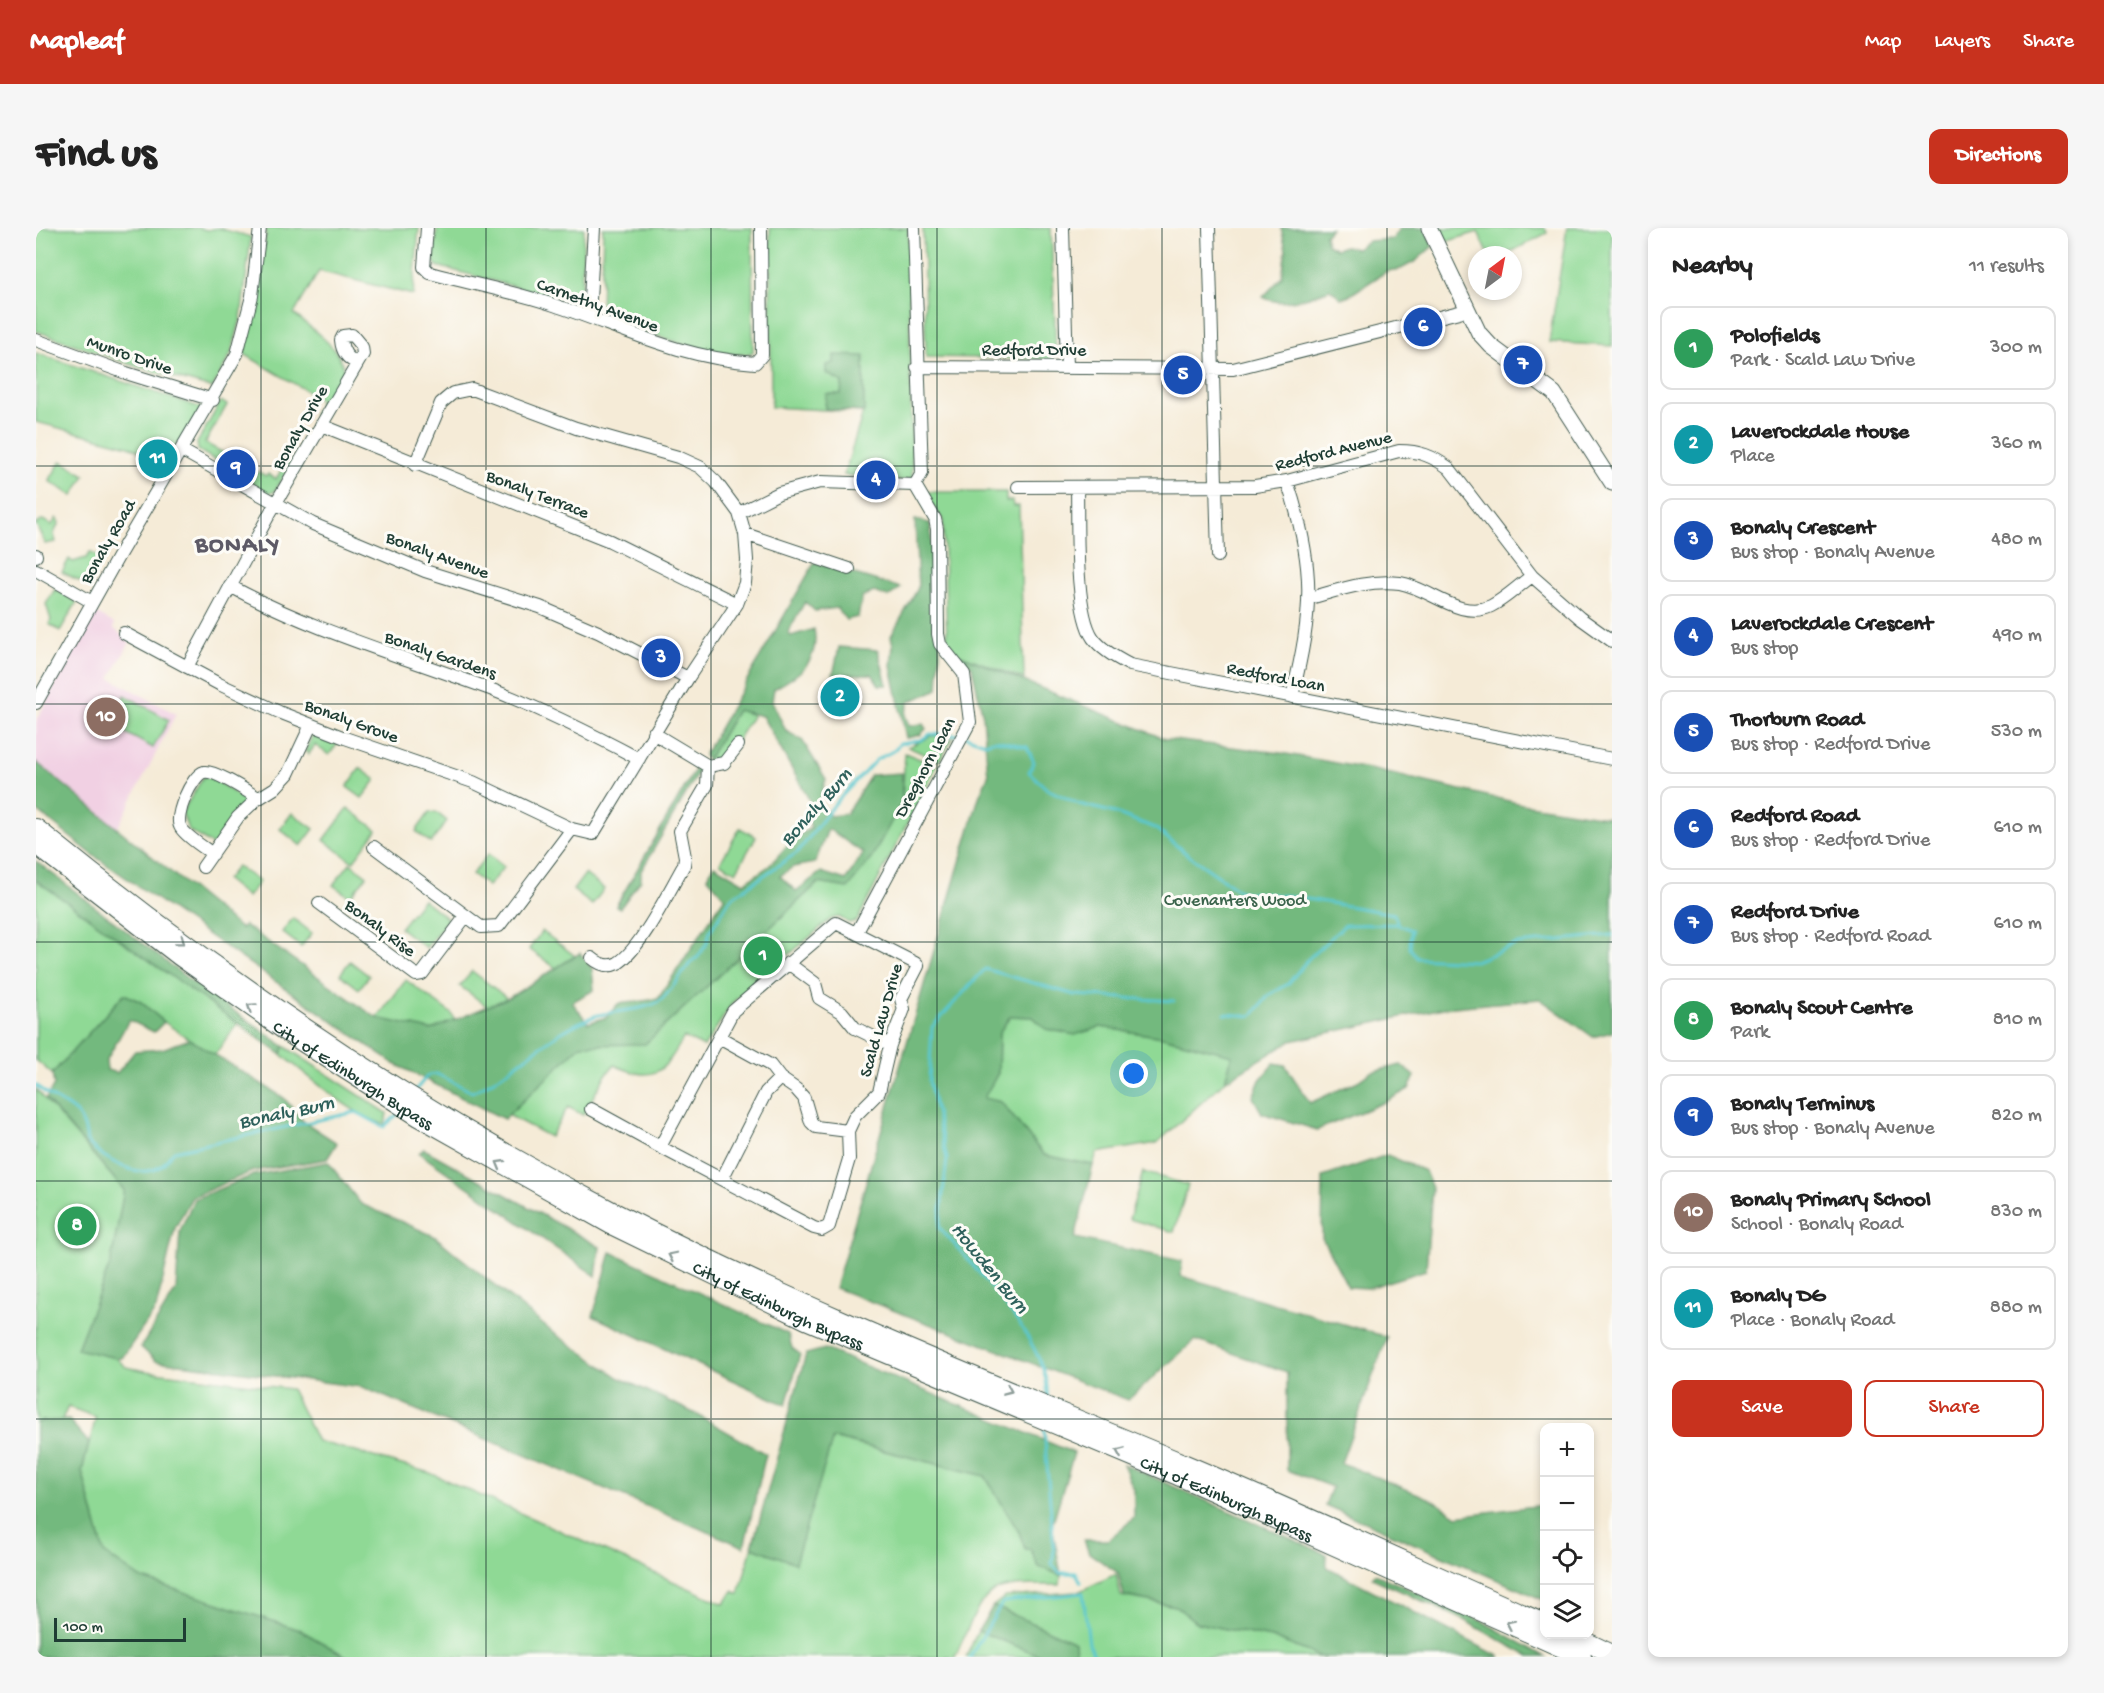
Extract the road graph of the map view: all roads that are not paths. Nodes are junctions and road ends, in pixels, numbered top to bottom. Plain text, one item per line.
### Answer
1 (427, 228) edge
2 (594, 228) edge
3 (761, 228) edge
4 (914, 228) edge
5 (1063, 228) edge
6 (1209, 228) edge
7 (1429, 228) edge
8 (256, 229) edge
9 (1467, 310) junction
10 (589, 317) junction
11 (36, 340) edge
12 (357, 363) dead end
13 (917, 367) junction
14 (1066, 367) junction
15 (1211, 369) junction
16 (213, 400) junction
17 (321, 425) junction
18 (181, 450) junction
19 (415, 465) junction
20 (1287, 481) junction
21 (1612, 483) edge
22 (915, 485) junction
23 (1017, 487) dead end
24 (1216, 487) junction
25 (1077, 488) junction
26 (275, 504) junction
27 (739, 513) junction
28 (745, 534) junction
29 (1218, 556) dead end
30 (843, 564) dead end
31 (36, 570) edge
32 (1532, 576) junction
33 (230, 586) junction
34 (1310, 598) junction
35 (93, 602) junction
36 (737, 604) junction
37 (124, 633) dead end
38 (1612, 640) edge
39 (187, 667) junction
40 (688, 678) junction
41 (1292, 697) junction
42 (36, 704) edge
43 (311, 725) junction
44 (653, 733) junction
45 (738, 746) dead end
46 (639, 759) junction
47 (1612, 759) edge
48 (708, 766) junction
49 (258, 798) junction
50 (36, 828) edge
51 (572, 829) junction
52 (36, 845) edge
53 (374, 846) dead end
54 (213, 854) junction
55 (203, 867) dead end
56 (319, 903) dead end
57 (466, 916) junction
58 (857, 932) junction
59 (592, 958) dead end
60 (788, 963) junction
61 (719, 1037) junction
62 (890, 1046) junction
63 (780, 1078) junction
64 (392, 1092) junction
65 (591, 1109) dead end
66 (423, 1112) junction
67 (848, 1131) junction
68 (660, 1147) junction
69 (722, 1179) junction
70 (1540, 1621) edge
71 (1578, 1647) edge
72 (1612, 1653) edge

1 - 10 street, Carnethy Avenue
2 - 10 street
3 - 10 street, Carnethy Avenue
4 - 13 street
5 - 14 street
6 - 15 street
7 - 9 main road
8 - 16 street, Bonaly Road
9 - 15 street, Redford Drive
9 - 21 main road
11 - 16 street, Munro Drive
12 - 17 street, Bonaly Drive
13 - 14 street, Redford Drive
13 - 22 street
14 - 15 street, Redford Drive
15 - 24 street
16 - 18 street, Bonaly Road
17 - 19 street, Bonaly Terrace
17 - 26 street, Bonaly Drive
18 - 26 street, Bonaly Avenue
18 - 35 street, Bonaly Road
19 - 27 street
19 - 36 street, Bonaly Terrace
20 - 24 street, Redford Avenue
20 - 32 street, Redford Avenue
20 - 34 street
22 - 27 street
22 - 58 street, Dreghorn Loan
23 - 25 street, Redford Avenue
24 - 25 street, Redford Avenue
24 - 29 street
25 - 41 street, Redford Loan
26 - 33 street, Bonaly Drive
26 - 40 street, Bonaly Avenue
27 - 28 street
28 - 30 street
28 - 36 street
31 - 35 street
32 - 34 street
32 - 38 street, Redford Avenue
33 - 39 street, Bonaly Drive
33 - 46 street, Bonaly Gardens
34 - 41 street
35 - 42 street, Bonaly Road
36 - 40 street
37 - 39 street, Bonaly Grove
39 - 43 street, Bonaly Grove
40 - 44 street
41 - 47 street, Redford Loan
43 - 49 street
43 - 51 street, Bonaly Grove
44 - 46 street
44 - 48 street
45 - 48 street
46 - 51 street
48 - 59 street
49 - 54 street
49 - 54 street
50 -> 64 highway, City of Edinburgh Bypass
51 - 57 street
64 -> 52 highway, City of Edinburgh Bypass
53 - 57 street
54 - 55 street
56 - 57 street, Bonaly Rise
58 - 60 street, Scald Law Drive
58 - 62 street, Scald Law Drive
60 - 61 street, Scald Law Drive
60 - 62 street
61 - 63 street
61 - 68 street, Scald Law Drive
62 - 67 street, Scald Law Drive
63 - 67 street
63 - 69 street
64 - 66 highway, City of Edinburgh Bypass
65 - 68 street
66 -> 70 highway, City of Edinburgh Bypass
71 -> 66 highway, City of Edinburgh Bypass
67 - 69 street
68 - 69 street
71 - 72 highway, City of Edinburgh Bypass

